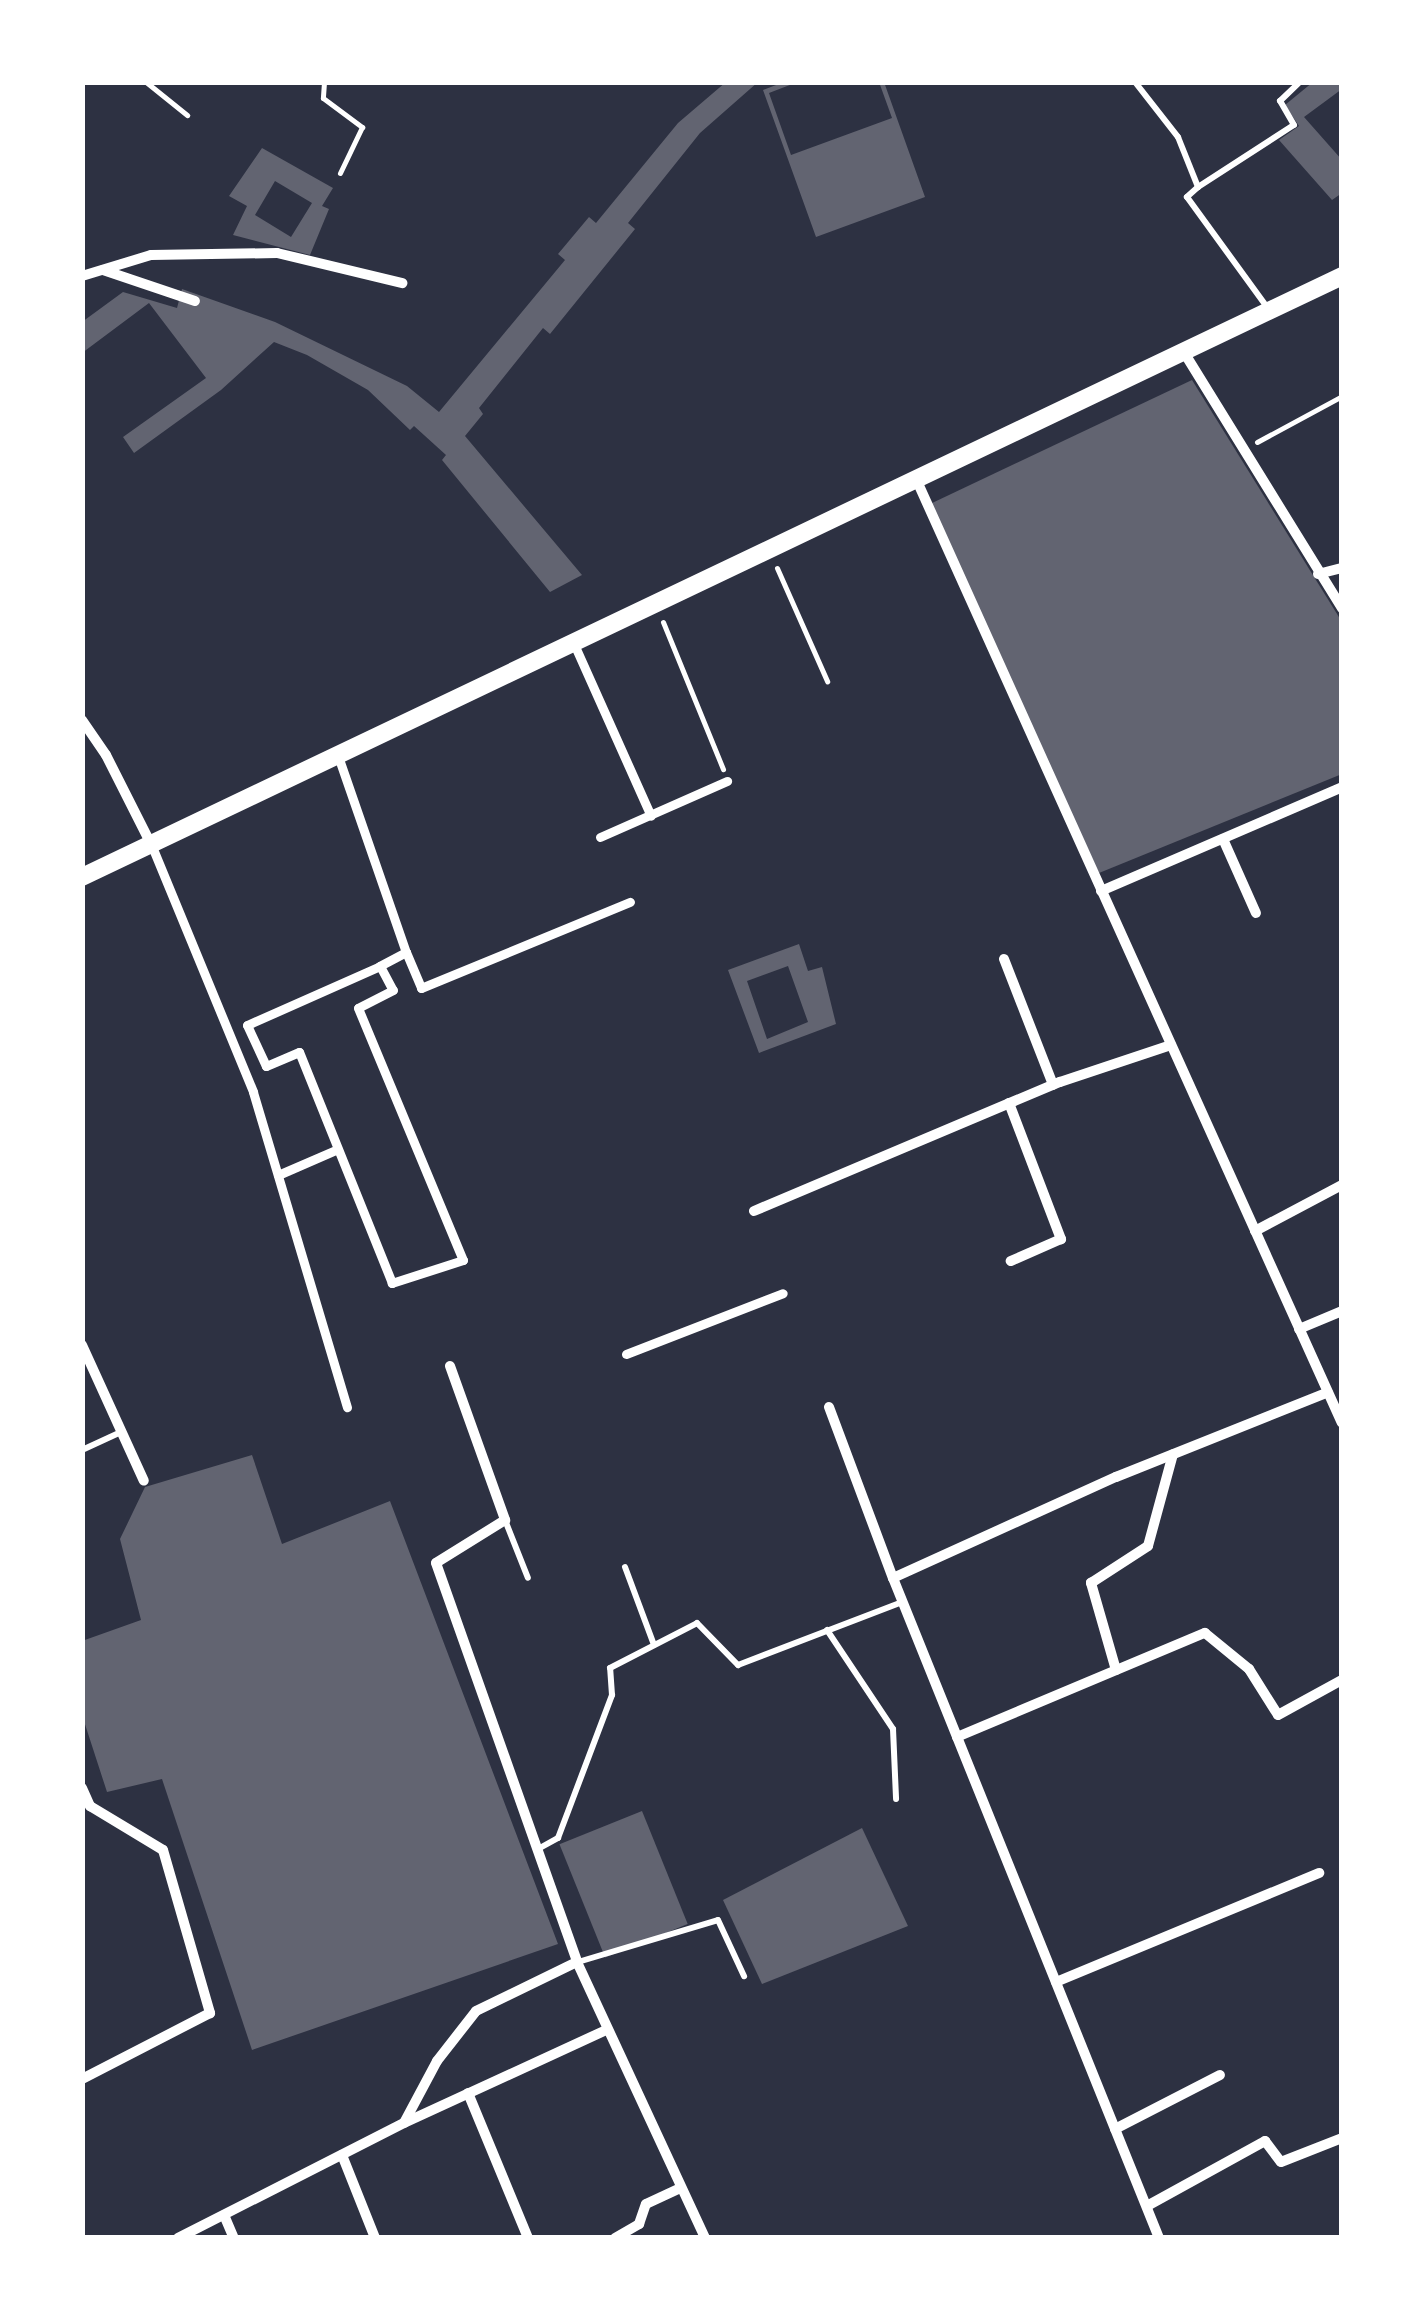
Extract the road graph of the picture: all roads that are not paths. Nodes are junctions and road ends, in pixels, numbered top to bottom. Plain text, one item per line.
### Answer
1 (1135, 82) edge
2 (1300, 82) edge
3 (1198, 187) junction
4 (102, 270) junction
5 (82, 276) edge
6 (1342, 276) edge
7 (402, 283) dead end
8 (195, 302) dead end
9 (1270, 312) junction
10 (1185, 354) junction
11 (917, 482) junction
12 (1342, 568) edge
13 (1318, 574) junction
14 (1342, 608) edge
15 (574, 644) junction
16 (82, 720) edge
17 (338, 756) junction
18 (727, 781) road end
19 (1342, 788) edge
20 (652, 816) junction
21 (600, 836) dead end
22 (1223, 838) junction
23 (150, 844) junction
24 (82, 877) edge
25 (1102, 891) junction
26 (630, 902) dead end
27 (1256, 913) dead end
28 (406, 952) junction
29 (1004, 960) dead end
30 (380, 966) junction
31 (251, 1032) junction
32 (231, 1040) junction
33 (1170, 1044) junction
34 (1053, 1085) junction
35 (1009, 1102) junction
36 (338, 1148) junction
37 (278, 1175) junction
38 (1342, 1185) edge
39 (754, 1210) dead end
40 (1254, 1230) junction
41 (1011, 1261) dead end
42 (783, 1293) dead end
43 (1342, 1310) edge
44 (1299, 1330) junction
45 (82, 1345) edge
46 (626, 1354) dead end
47 (450, 1366) dead end
48 (1328, 1392) junction
49 (347, 1407) dead end
50 (829, 1408) dead end
51 (1342, 1424) edge
52 (122, 1432) junction
53 (82, 1450) edge
54 (1173, 1454) junction
55 (144, 1481) dead end
56 (505, 1520) junction
57 (625, 1567) dead end
58 (528, 1578) dead end
59 (892, 1578) junction
60 (902, 1602) junction
61 (827, 1630) junction
62 (654, 1645) junction
63 (1116, 1670) junction
64 (1342, 1680) edge
65 (957, 1737) junction
66 (82, 1788) edge
67 (896, 1800) dead end
68 (537, 1850) junction
69 (1319, 1873) dead end
70 (577, 1962) junction
71 (744, 1976) dead end
72 (1056, 1982) junction
73 (606, 2030) junction
74 (1220, 2075) dead end
75 (82, 2079) edge
76 (468, 2093) junction
77 (404, 2123) junction
78 (1116, 2129) junction
79 (1342, 2138) edge
80 (342, 2155) junction
81 (680, 2188) junction
82 (1146, 2206) junction
83 (224, 2216) junction
84 (178, 2238) edge
85 (234, 2238) edge
86 (374, 2238) edge
87 (528, 2238) edge
88 (614, 2238) edge
89 (706, 2238) edge
90 (1159, 2238) edge

1 - 3 lane
2 - 3 lane
3 - 9 lane
4 - 5 street
4 - 7 street
4 - 8 street
6 - 9 main road
9 - 10 main road
10 - 11 main road
10 - 13 street
11 - 15 main road
11 - 25 street
12 - 13 street
13 - 14 street
15 - 17 main road
15 - 20 street
16 - 23 street
17 - 23 main road
17 - 28 street
18 - 20 street
19 - 22 street
20 - 21 street
22 - 25 street
22 - 27 street
23 - 24 main road
23 - 32 street
25 - 33 street
26 - 28 street
28 - 30 street
29 - 34 street
30 - 31 street
30 - 36 street
31 - 32 street
31 - 36 street
32 - 37 street
33 - 34 street
33 - 40 street
34 - 35 street
35 - 39 street
35 - 41 street
36 - 37 street
37 - 49 street
38 - 40 street
40 - 44 street
42 - 46 street
43 - 44 street
44 - 48 street
45 - 52 street
47 - 56 street
48 - 51 street
48 - 54 street
50 - 59 street
52 - 53 lane
52 - 55 street
54 - 59 street
54 - 63 street
56 - 58 lane
56 - 68 street
57 - 62 lane
59 - 60 street
60 - 61 lane
60 - 65 street
61 - 62 lane
61 - 67 lane
62 - 68 lane
63 - 64 street
63 - 65 street
65 - 72 street
66 - 75 street
68 - 70 street
69 - 72 street
70 - 71 lane
70 - 73 street
70 - 77 street
72 - 78 street
73 - 76 street
73 - 81 street
74 - 78 street
76 - 77 street
76 - 87 street
77 - 80 street
78 - 82 street
79 - 82 street
80 - 83 street
80 - 86 street
81 - 88 street
81 - 89 street
82 - 90 street
83 - 84 street
83 - 85 street

